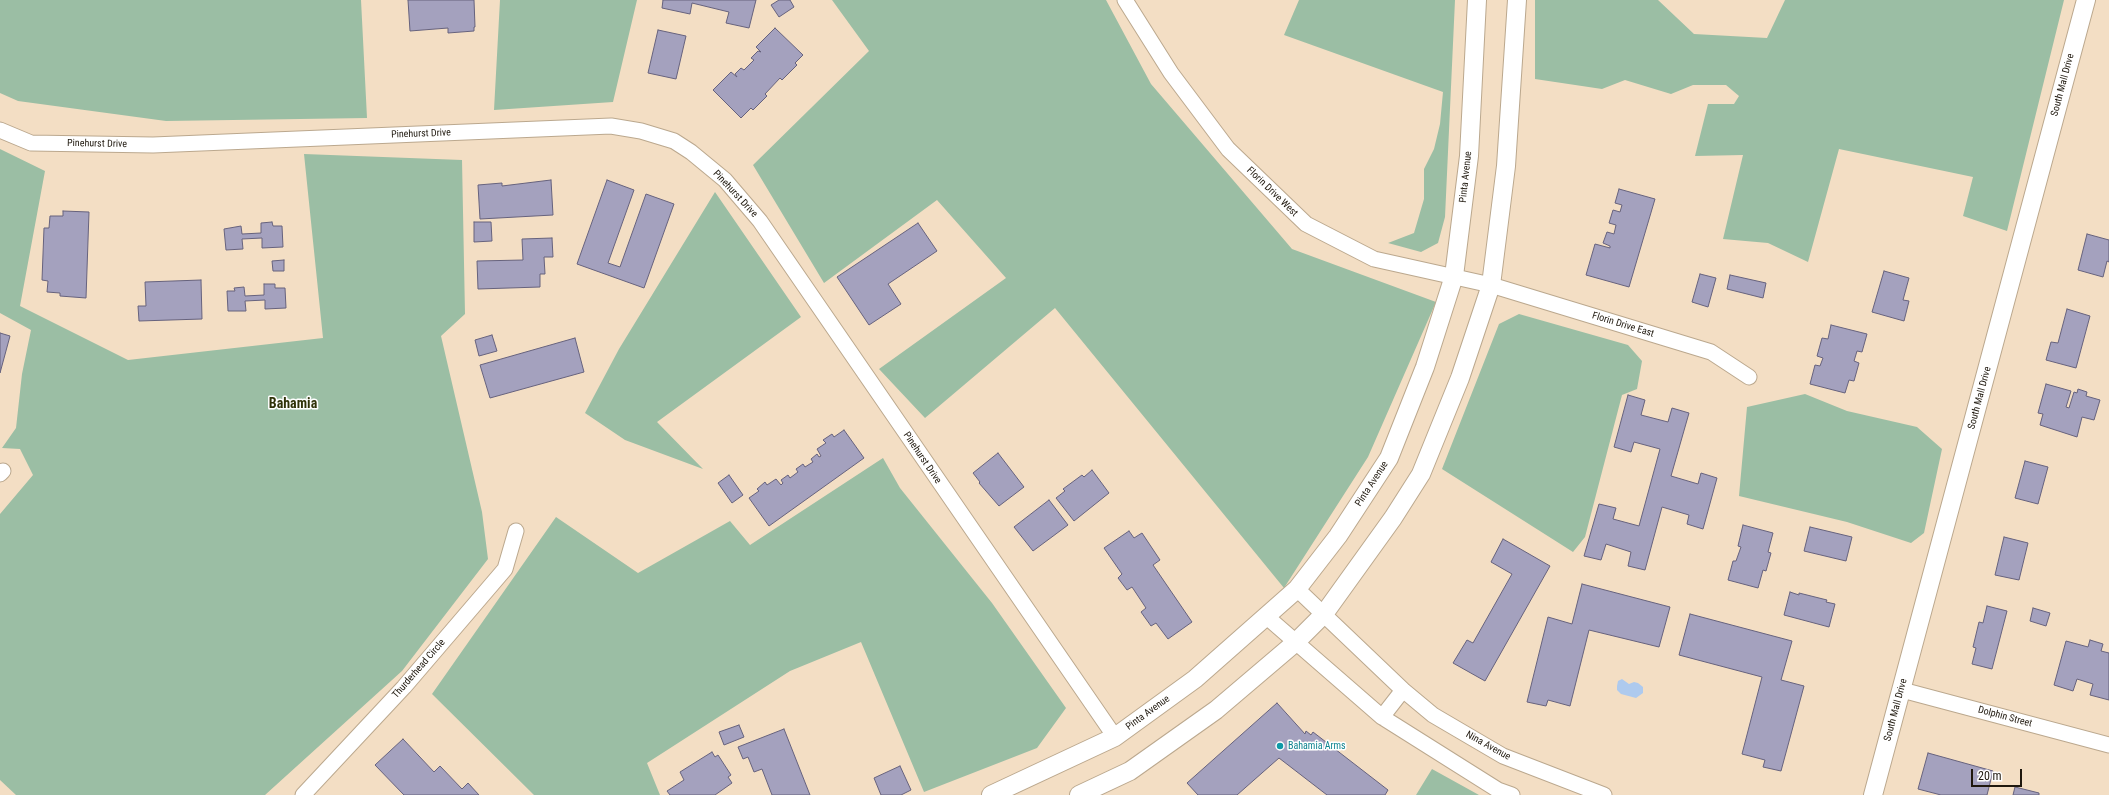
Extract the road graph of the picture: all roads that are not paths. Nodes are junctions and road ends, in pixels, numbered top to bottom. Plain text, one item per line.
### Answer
1 (1125, 0) edge
2 (1477, 0) edge
3 (1517, 0) edge
4 (2086, 0) edge
5 (0, 130) edge
6 (1454, 276) junction
7 (1491, 285) junction
8 (1749, 377) dead end
9 (516, 531) dead end
10 (1297, 589) junction
11 (1324, 614) junction
12 (1267, 617) junction
13 (1296, 642) junction
14 (1403, 690) junction
15 (1902, 690) junction
16 (1382, 718) junction
17 (1115, 737) junction
18 (2109, 745) edge
19 (303, 795) edge
20 (991, 795) edge
21 (1079, 795) edge
22 (1512, 795) edge
23 (1604, 795) edge
24 (1873, 795) edge

1 - 6 street, Florin Drive West
2 - 6 street, Pinta Avenue
3 - 7 street
4 - 15 street, South Mall Drive
5 - 17 street, Pinehurst Drive
6 - 7 street, Florin Drive West
6 - 10 street, Pinta Avenue
7 - 8 street, Florin Drive East
7 - 11 street
9 - 19 street, Thurderhead Circle
10 - 11 street, Nina Avenue
10 - 12 street, Pinta Avenue
11 - 13 street
11 - 14 street, Nina Avenue
12 - 13 street
12 - 17 street, Pinta Avenue
13 - 16 street
13 - 21 street
14 - 16 street
14 - 23 street, Nina Avenue
15 - 18 street, Dolphin Street
15 - 24 street, South Mall Drive
16 - 22 street
17 - 20 street, Pinta Avenue

